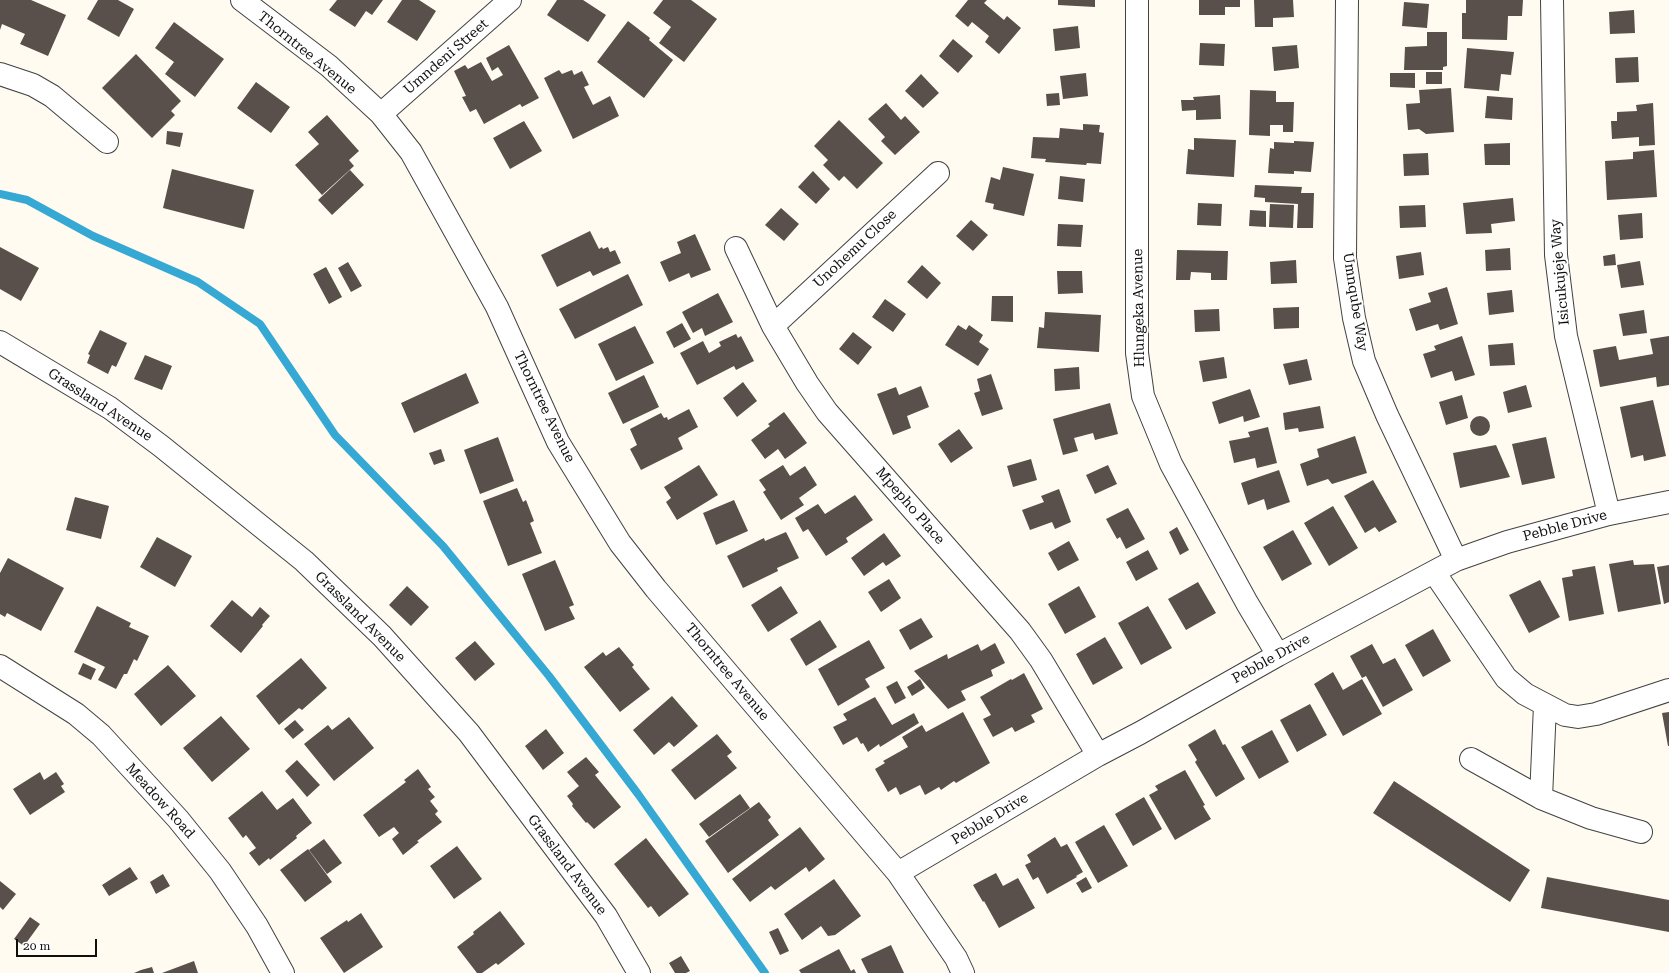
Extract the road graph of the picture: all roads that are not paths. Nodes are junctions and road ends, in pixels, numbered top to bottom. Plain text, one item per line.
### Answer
1 (242, 0) edge
2 (510, 0) edge
3 (1137, 0) edge
4 (1347, 0) edge
5 (1552, 0) edge
6 (0, 74) edge
7 (381, 114) junction
8 (107, 142) dead end
9 (938, 173) dead end
10 (736, 248) dead end
11 (773, 326) junction
12 (0, 342) edge
13 (1669, 502) edge
14 (1609, 514) junction
15 (1456, 560) junction
16 (1434, 572) junction
17 (1278, 655) junction
18 (0, 666) edge
19 (1669, 690) edge
20 (1545, 705) junction
21 (1098, 755) junction
22 (1471, 759) dead end
23 (1541, 798) junction
24 (1641, 832) dead end
25 (898, 873) junction
26 (283, 973) edge
27 (639, 973) edge
28 (963, 973) edge

1 - 7 street, Thorntree Avenue
2 - 7 street, Umndeni Street
3 - 17 street, Hlungeka Avenue
4 - 15 street, Umnqube Way
5 - 14 street, Isicukujeje Way
6 - 8 street
7 - 25 street, Thorntree Avenue
9 - 11 street, Unohemu Close
10 - 11 street, Mpepho Place
11 - 21 street, Mpepho Place
12 - 27 street, Grassland Avenue
13 - 14 street, Pebble Drive
14 - 15 street, Pebble Drive
15 - 16 street, Pebble Drive
16 - 17 street, Pebble Drive
16 - 20 street
17 - 21 street, Pebble Drive
18 - 26 street, Meadow Road
19 - 20 street
20 - 23 street
21 - 25 street, Pebble Drive
22 - 23 street
23 - 24 street
25 - 28 street, Thorntree Avenue

